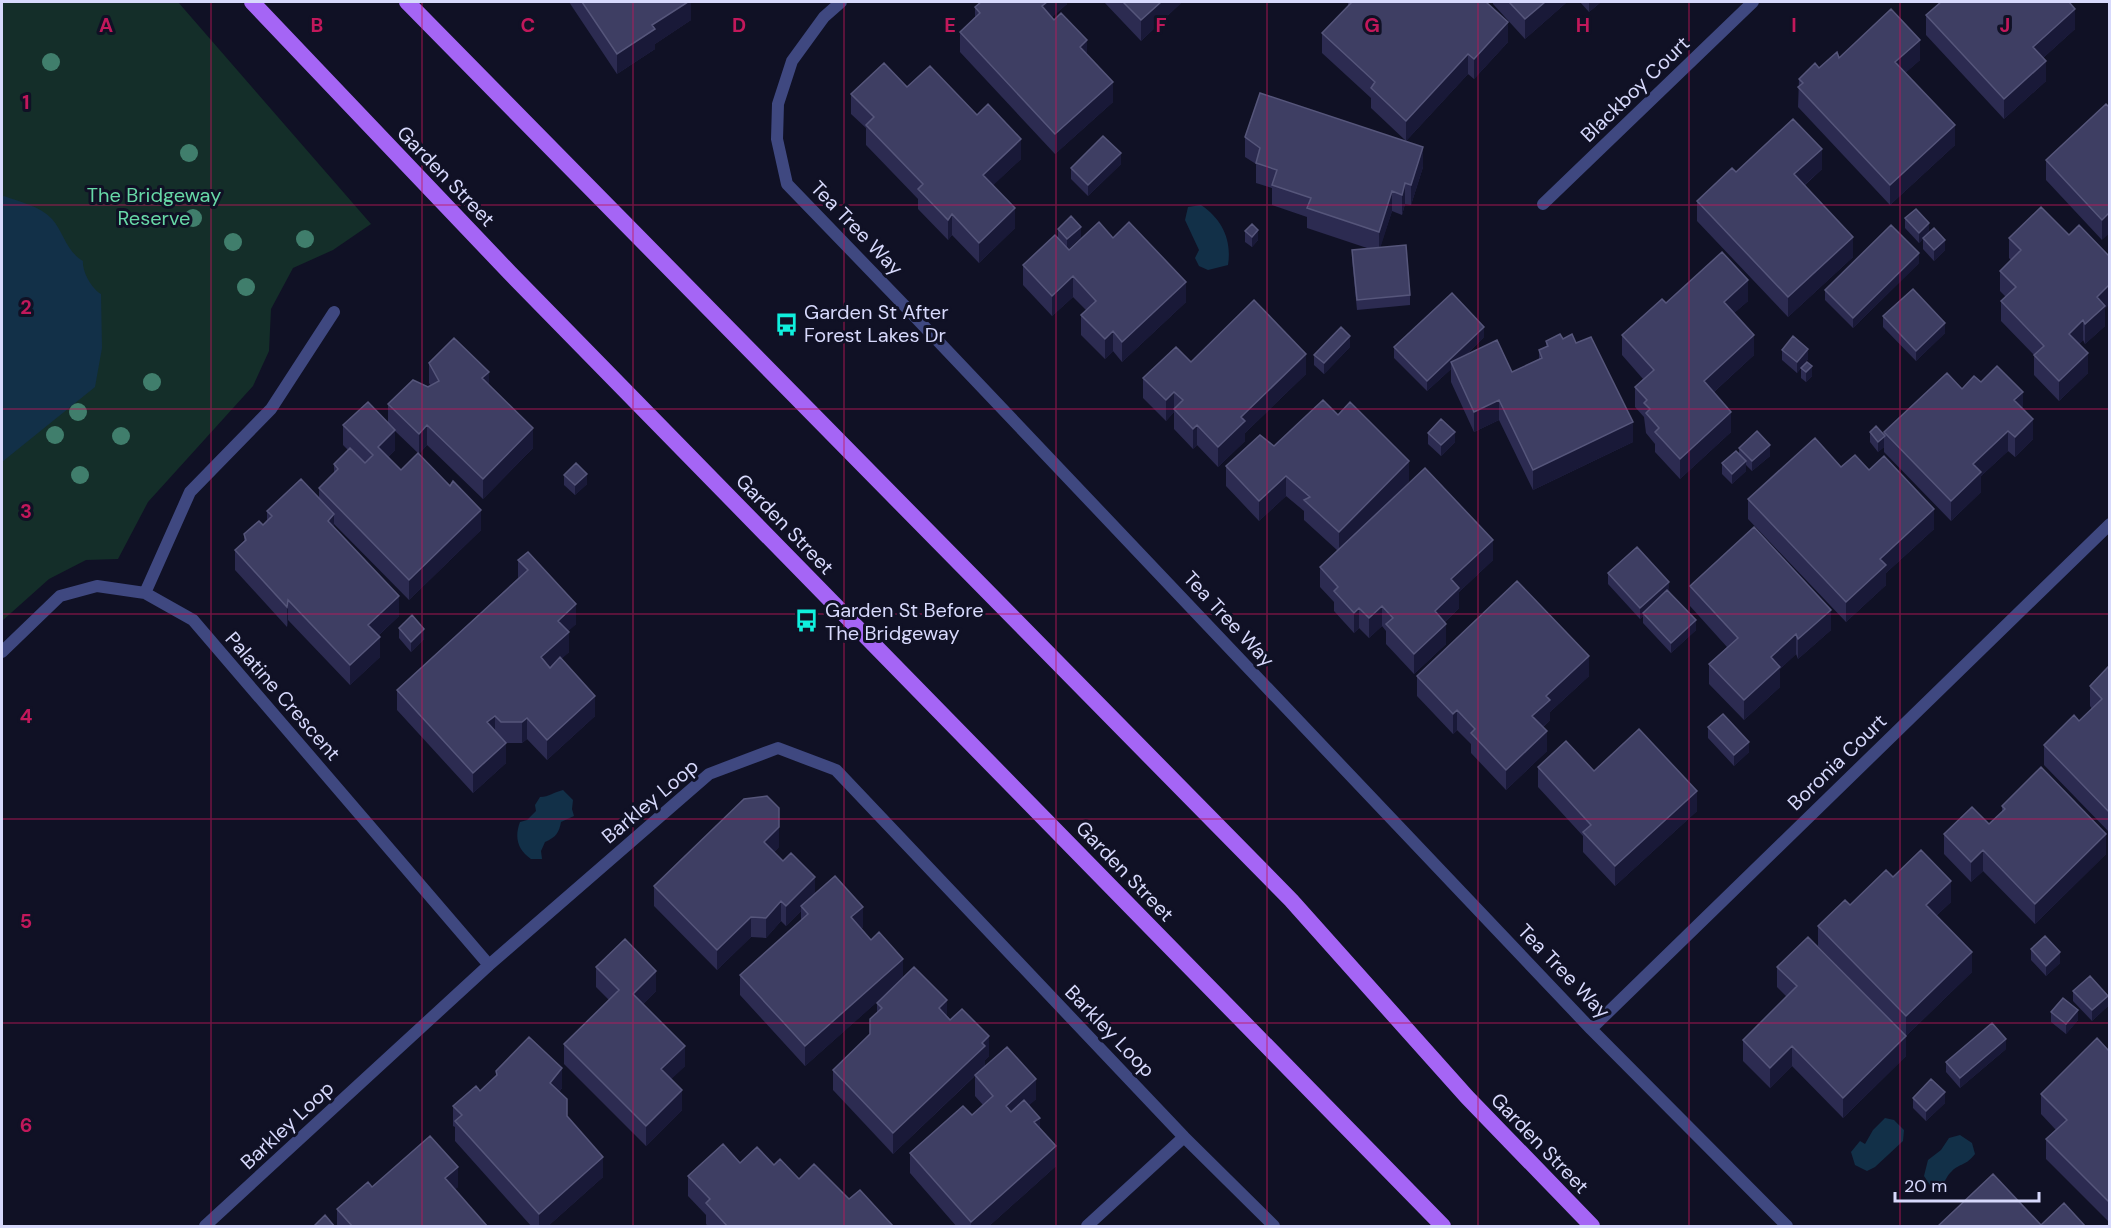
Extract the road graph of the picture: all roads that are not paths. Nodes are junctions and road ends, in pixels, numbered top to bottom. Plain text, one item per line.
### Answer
1 (252, 2) edge
2 (407, 2) edge
3 (841, 2) edge
4 (1754, 2) edge
5 (1543, 204) dead end
6 (334, 312) dead end
7 (2109, 524) edge
8 (146, 593) junction
9 (2, 652) edge
10 (489, 965) junction
11 (1591, 1029) junction
12 (1184, 1137) junction
13 (205, 1227) edge
14 (1087, 1227) edge
15 (1274, 1227) edge
16 (1443, 1227) edge
17 (1592, 1227) edge
18 (1787, 1227) edge

1 - 16 main road, Garden Street
2 - 17 main road, Garden Street
3 - 11 street, Tea Tree Way
4 - 5 street, Blackboy Court
6 - 8 street
7 - 11 street, Boronia Court
8 - 9 street, Palatine Crescent
8 - 10 street, Palatine Crescent
10 - 12 street, Barkley Loop
10 - 13 street, Barkley Loop
11 - 18 street, Tea Tree Way
12 - 14 street
12 - 15 street, Barkley Loop

